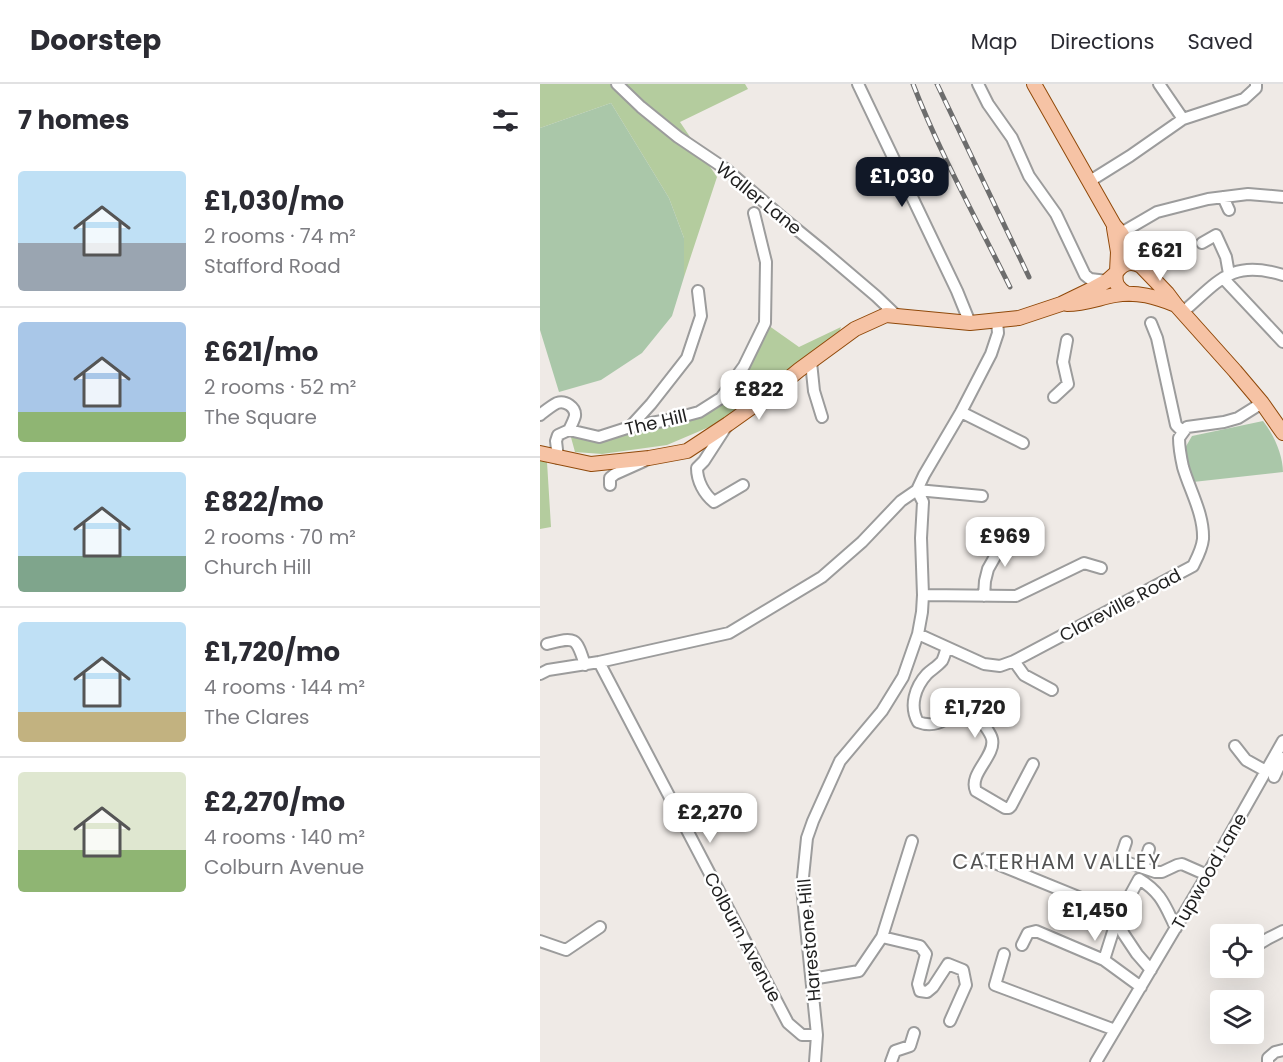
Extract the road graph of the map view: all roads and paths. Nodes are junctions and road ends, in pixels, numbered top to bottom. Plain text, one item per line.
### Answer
1 (617, 84) edge
2 (858, 84) edge
3 (978, 84) edge
4 (1035, 84) edge
5 (1159, 84) edge
6 (1256, 84) edge
7 (1183, 119) junction
8 (1090, 181) junction
9 (1223, 197) junction
10 (1283, 197) edge
11 (1229, 210) dead end
12 (754, 213) dead end
13 (1117, 229) junction
14 (1202, 243) dead end
15 (1141, 268) junction
16 (1114, 275) junction
17 (1283, 275) edge
18 (1226, 276) junction
19 (698, 291) dead end
20 (1131, 294) junction
21 (1061, 304) junction
22 (1179, 308) junction
23 (899, 317) junction
24 (997, 321) junction
25 (970, 323) junction
26 (1150, 323) dead end
27 (1067, 340) dead end
28 (1283, 342) edge
29 (811, 362) junction
30 (1054, 397) dead end
31 (1262, 404) junction
32 (961, 412) junction
33 (540, 415) edge
34 (822, 417) dead end
35 (728, 424) junction
36 (630, 428) junction
37 (569, 430) junction
38 (1183, 432) junction
39 (1283, 433) edge
40 (1023, 443) dead end
41 (540, 453) edge
42 (558, 458) junction
43 (649, 458) junction
44 (610, 485) dead end
45 (743, 485) dead end
46 (917, 490) junction
47 (982, 496) dead end
48 (996, 540) dead end
49 (1101, 568) dead end
50 (923, 595) junction
51 (984, 596) junction
52 (918, 634) junction
53 (547, 644) dead end
54 (947, 648) junction
55 (1014, 661) junction
56 (599, 663) junction
57 (585, 665) junction
58 (540, 674) edge
59 (1052, 690) dead end
60 (1283, 741) edge
61 (1235, 746) dead end
62 (1283, 758) edge
63 (1033, 764) dead end
64 (1270, 774) junction
65 (912, 841) dead end
66 (1126, 842) dead end
67 (1149, 849) dead end
68 (985, 859) dead end
69 (1141, 874) junction
70 (1207, 875) junction
71 (1120, 914) junction
72 (600, 927) dead end
73 (1176, 928) junction
74 (1283, 932) edge
75 (882, 937) junction
76 (540, 941) edge
77 (1264, 941) edge
78 (1022, 945) dead end
79 (1004, 954) dead end
80 (1104, 960) junction
81 (1151, 970) junction
82 (812, 979) junction
83 (1141, 987) junction
84 (950, 1021) dead end
85 (1115, 1030) junction
86 (914, 1033) dead end
87 (817, 1035) junction
88 (1283, 1050) edge
89 (815, 1062) edge
90 (891, 1062) edge
91 (1096, 1062) edge
92 (1268, 1062) edge

1 - 23 street, Waller Lane
2 - 25 street
3 - 16 street
4 - 8 main road
5 - 7 street
6 - 7 street
7 - 8 street
8 - 13 main road
9 - 10 street
9 - 11 street
9 - 13 street
12 - 36 street, The Hill
13 - 15 main road
13 - 16 main road
14 - 18 street
15 - 16 main road
15 - 20 main road
15 - 22 main road
16 - 20 main road
16 - 21 main road
17 - 18 street
18 - 22 street
18 - 28 street
19 - 36 street
20 - 21 main road
20 - 22 main road
21 - 24 main road
22 - 31 main road
23 - 25 main road
23 - 29 main road
24 - 25 main road
24 - 32 street
26 - 38 street
27 - 30 street
29 - 34 street
29 - 35 main road
31 - 38 street
31 - 39 main road
32 - 40 street
32 - 46 street
33 - 37 street
35 - 43 main road
35 - 45 street
36 - 37 street, The Hill
37 - 42 street
38 - 55 street, Clareville Road
41 - 42 main road
42 - 43 main road
43 - 44 street
46 - 47 street
46 - 50 street, Harestone Hill
46 - 56 street
48 - 51 street
49 - 51 street
50 - 51 street
50 - 52 street, Harestone Hill
52 - 54 street, Clareville Road
52 - 82 street, Harestone Hill
53 - 57 street
54 - 55 street, Clareville Road
54 - 63 street
55 - 59 street
56 - 57 street
56 - 87 street, Colburn Avenue
57 - 58 street
60 - 64 street, Tupwood Lane
61 - 64 street
62 - 64 street
64 - 70 street, Tupwood Lane
65 - 75 street
66 - 69 street
67 - 69 street
68 - 71 street
69 - 70 street
69 - 71 street
69 - 73 street
70 - 73 street, Tupwood Lane
71 - 80 street
71 - 81 street
72 - 76 street
73 - 81 street, Tupwood Lane
74 - 77 street
75 - 82 street
75 - 84 street
78 - 80 street
79 - 85 street
80 - 83 street
81 - 83 street, Tupwood Lane
82 - 87 street, Harestone Hill
83 - 85 street, Tupwood Lane
85 - 91 street, Tupwood Lane
86 - 90 street
87 - 89 street, Harestone Hill
88 - 92 street

